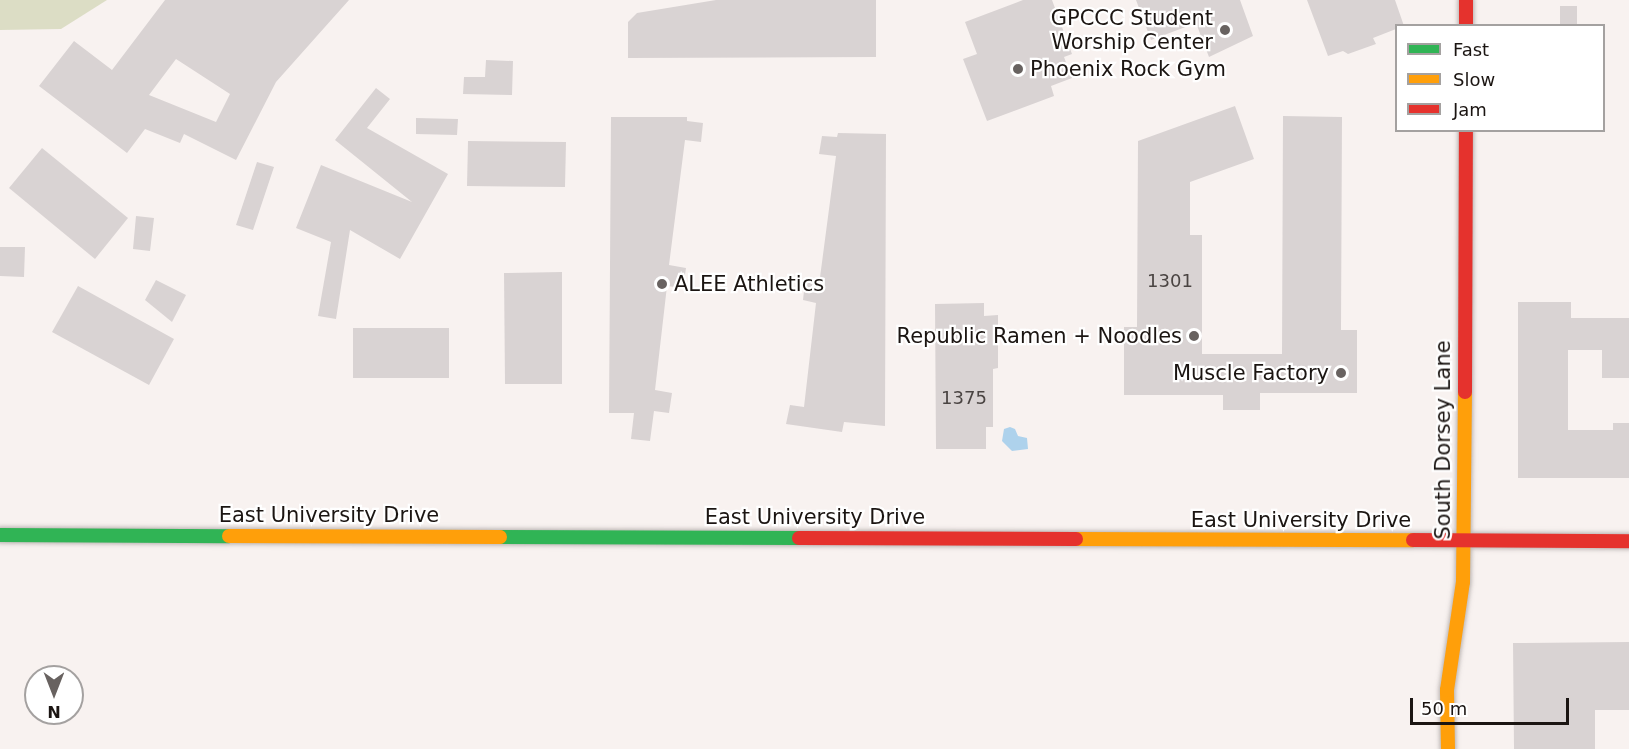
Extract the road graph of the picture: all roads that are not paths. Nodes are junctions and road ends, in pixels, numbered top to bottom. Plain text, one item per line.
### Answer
1 (1466, 0) edge
2 (1466, 24) edge
3 (1466, 132) edge
4 (0, 535) edge
5 (1629, 541) edge
6 (1464, 542) junction
7 (1448, 749) edge

1 - 2 main road
3 - 6 main road, South Dorsey Lane
4 - 6 main road, East University Drive
5 - 6 main road, East University Drive
6 - 7 main road, South Dorsey Lane

